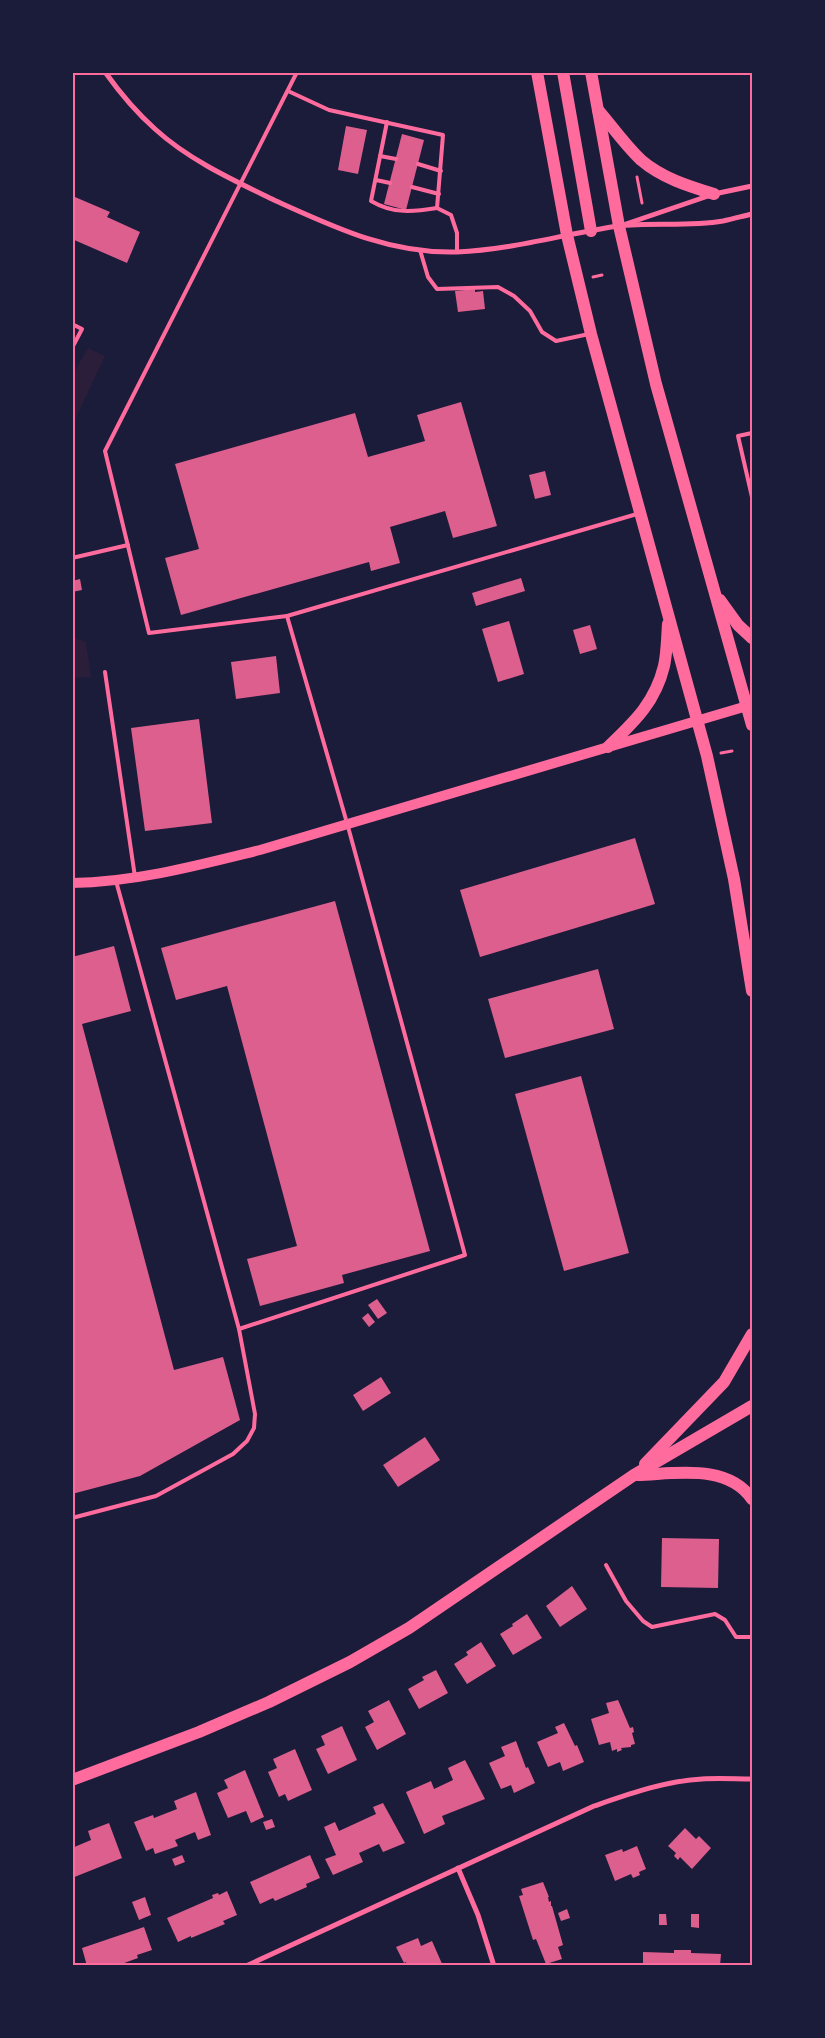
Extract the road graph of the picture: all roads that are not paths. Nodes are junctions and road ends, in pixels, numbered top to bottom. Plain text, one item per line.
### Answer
1 (105, 72) edge
2 (297, 72) edge
3 (537, 72) edge
4 (563, 72) edge
5 (591, 72) edge
6 (288, 90) junction
7 (597, 108) junction
8 (387, 122) junction
9 (380, 156) junction
10 (396, 159) dead end
11 (418, 164) dead end
12 (441, 171) junction
13 (376, 180) junction
14 (390, 183) dead end
15 (242, 184) junction
16 (752, 186) edge
17 (412, 188) dead end
18 (439, 194) junction
19 (714, 194) junction
20 (437, 208) junction
21 (752, 214) edge
22 (619, 226) junction
23 (591, 231) junction
24 (567, 235) junction
25 (420, 250) junction
26 (457, 252) junction
27 (72, 324) edge
28 (591, 334) junction
29 (72, 348) edge
30 (752, 433) edge
31 (752, 496) edge
32 (640, 514) junction
33 (128, 545) junction
34 (72, 558) edge
35 (714, 592) junction
36 (287, 616) junction
37 (669, 616) junction
38 (752, 638) edge
39 (105, 672) dead end
40 (751, 706) edge
41 (698, 720) junction
42 (752, 725) edge
43 (608, 747) junction
44 (347, 824) junction
45 (135, 877) junction
46 (116, 879) junction
47 (72, 883) edge
48 (752, 991) edge
49 (239, 1329) junction
50 (752, 1334) edge
51 (752, 1406) edge
52 (634, 1475) junction
53 (752, 1499) edge
54 (72, 1518) edge
55 (606, 1565) dead end
56 (752, 1637) edge
57 (752, 1779) edge
58 (72, 1780) edge
59 (458, 1868) junction
60 (246, 1966) edge
61 (494, 1966) edge

1 - 15 street
2 - 6 lane
3 - 24 main road
4 - 23 main road
5 - 7 main road
6 - 8 lane
6 - 15 lane
7 - 19 main road
7 - 22 main road
8 - 9 lane
8 - 12 lane
9 - 10 lane
9 - 13 lane
11 - 12 lane
12 - 18 lane
13 - 14 lane
13 - 20 lane
15 - 25 street
15 - 33 lane
16 - 19 street
17 - 18 lane
18 - 20 lane
19 - 22 street
20 - 26 lane
21 - 22 street
22 - 23 street
22 - 35 main road
23 - 24 street
24 - 26 street
24 - 28 main road
25 - 26 street
25 - 28 lane
27 - 29 lane
28 - 32 main road
30 - 31 lane
32 - 36 lane
32 - 37 main road
33 - 34 lane
33 - 36 lane
35 - 38 main road
35 - 40 main road
36 - 44 lane
37 - 41 main road
37 - 43 main road
39 - 45 lane
40 - 41 main road
40 - 42 main road
41 - 43 main road
41 - 48 main road
43 - 44 main road
44 - 45 main road
44 - 49 lane
45 - 46 main road
46 - 47 main road
46 - 49 lane
49 - 54 lane
50 - 52 main road
51 - 52 main road
52 - 53 main road
52 - 58 main road
55 - 56 lane
57 - 59 street
59 - 60 street
59 - 61 street

